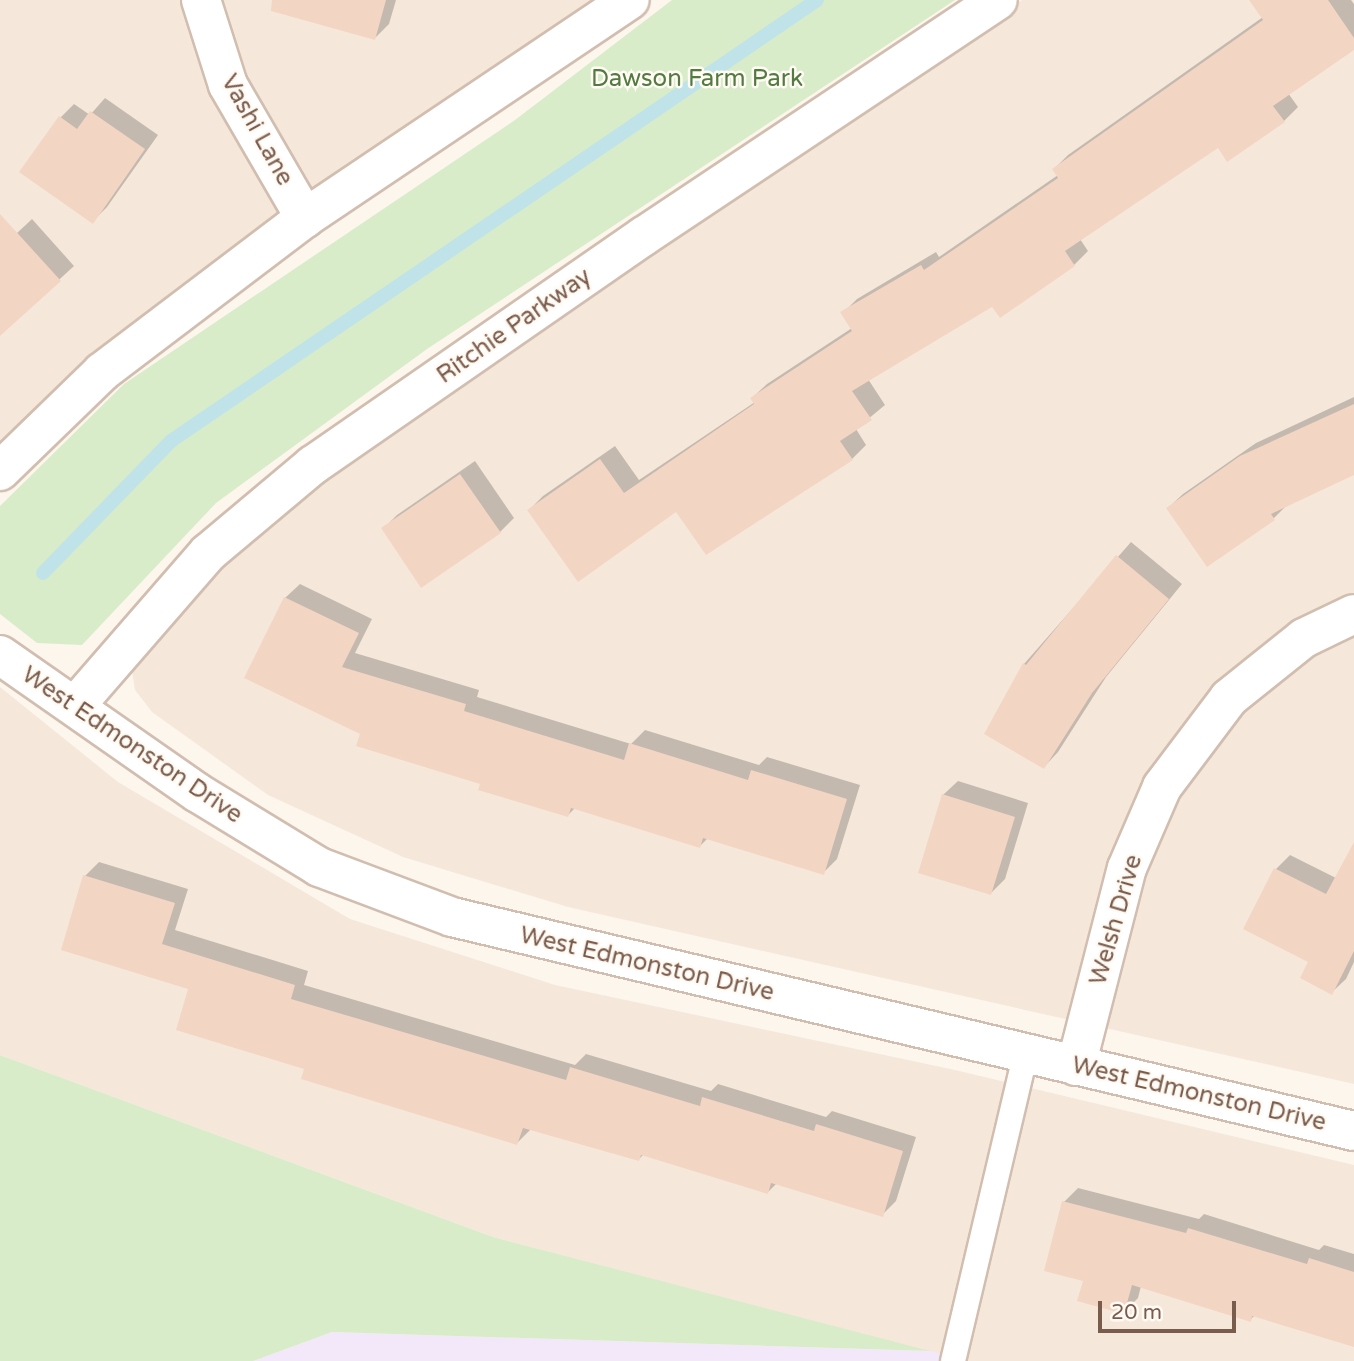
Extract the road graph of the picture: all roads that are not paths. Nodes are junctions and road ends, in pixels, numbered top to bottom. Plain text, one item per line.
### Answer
1 (201, 0) edge
2 (630, 0) edge
3 (998, 0) edge
4 (305, 218) junction
5 (0, 471) edge
6 (1354, 614) edge
7 (0, 655) edge
8 (75, 706) junction
9 (1026, 1054) junction
10 (1076, 1066) junction
11 (1354, 1131) edge
12 (953, 1361) edge

1 - 4 street, Vashi Lane
2 - 4 street
3 - 8 street, Ritchie Parkway
4 - 5 street
6 - 10 street, Welsh Drive
7 - 8 street, West Edmonston Drive
8 - 9 street, West Edmonston Drive
9 - 10 street, West Edmonston Drive
9 - 12 lane
10 - 11 street, West Edmonston Drive

